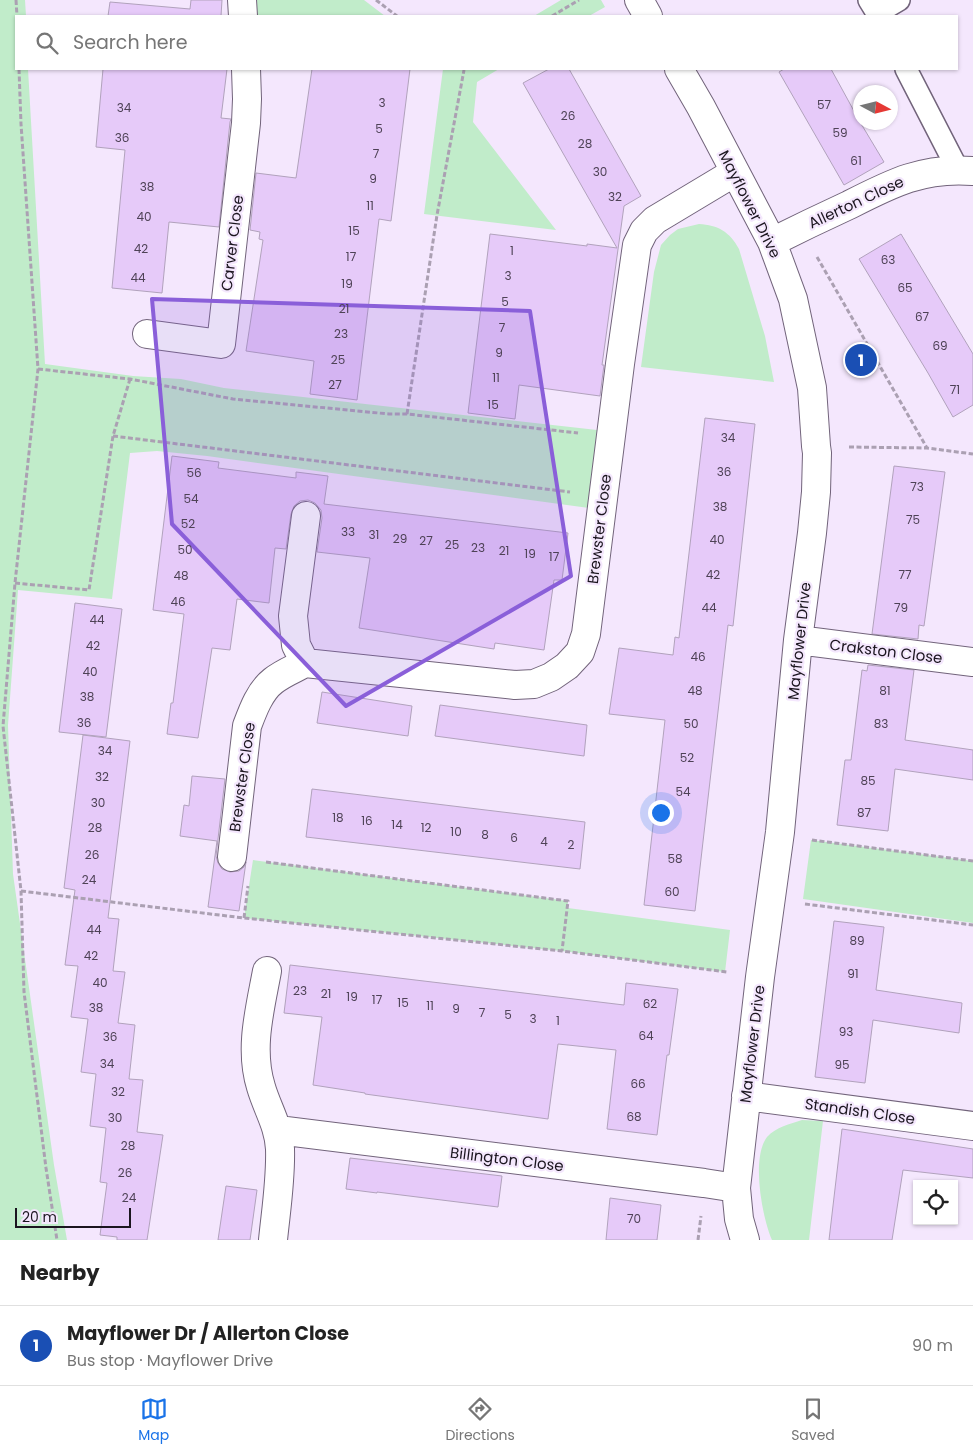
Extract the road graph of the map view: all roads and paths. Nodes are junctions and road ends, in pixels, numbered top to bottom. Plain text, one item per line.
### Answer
1 (16, 0) edge
2 (242, 0) edge
3 (376, 0) edge
4 (579, 0) edge
5 (639, 0) edge
6 (899, 0) edge
7 (875, 10) edge
8 (17, 15) edge
9 (243, 15) edge
10 (395, 15) edge
11 (554, 15) edge
12 (647, 15) edge
13 (19, 70) edge
14 (246, 70) edge
15 (465, 70) edge
16 (680, 70) edge
17 (907, 70) edge
18 (966, 171) edge
19 (735, 172) junction
20 (800, 228) junction
21 (772, 242) junction
22 (147, 334) dead end
23 (38, 369) junction
24 (130, 379) junction
25 (407, 414) junction
26 (113, 436) junction
27 (611, 436) junction
28 (816, 446) junction
29 (927, 448) junction
30 (973, 454) edge
31 (603, 497) junction
32 (306, 516) dead end
33 (15, 583) junction
34 (798, 640) junction
35 (973, 662) edge
36 (305, 663) junction
37 (780, 832) junction
38 (232, 857) joint
39 (973, 861) edge
40 (21, 891) junction
41 (771, 900) junction
42 (973, 925) edge
43 (562, 951) junction
44 (267, 971) dead end
45 (760, 977) junction
46 (746, 1096) junction
47 (973, 1126) edge
48 (278, 1130) junction
49 (736, 1188) junction
50 (57, 1240) edge
51 (273, 1240) edge
52 (745, 1240) edge

1 - 8 path
2 - 9 street
3 - 10 path
4 - 11 path
5 - 12 street
6 - 7 lane
13 - 23 path
14 - 22 street, Carver Close
15 - 25 path
16 - 19 street, Mayflower Drive
17 - 18 lane
18 - 20 street, Allerton Close
19 - 21 street, Mayflower Drive
19 - 27 street, Brewster Close
20 - 21 street, Allerton Close
20 - 29 path
21 - 28 street, Mayflower Drive
23 - 24 path
23 - 33 path
24 - 25 path
24 - 26 path
25 - 27 path
26 - 31 path
26 - 33 path
27 - 31 street, Brewster Close
28 - 29 path
28 - 34 street, Mayflower Drive
29 - 30 path
31 - 36 street, Brewster Close
32 - 36 street
33 - 40 path
34 - 35 street, Crakston Close
34 - 37 street, Mayflower Drive
36 - 38 street, Brewster Close
37 - 39 path
37 - 41 street, Mayflower Drive
38 - 43 path
40 - 43 path
40 - 50 path
41 - 42 path
41 - 45 street, Mayflower Drive
43 - 45 path
44 - 48 street
45 - 46 street, Mayflower Drive
46 - 47 street, Standish Close
46 - 49 street, Mayflower Drive
48 - 49 street, Billington Close
48 - 51 street
49 - 52 street, Mayflower Drive

